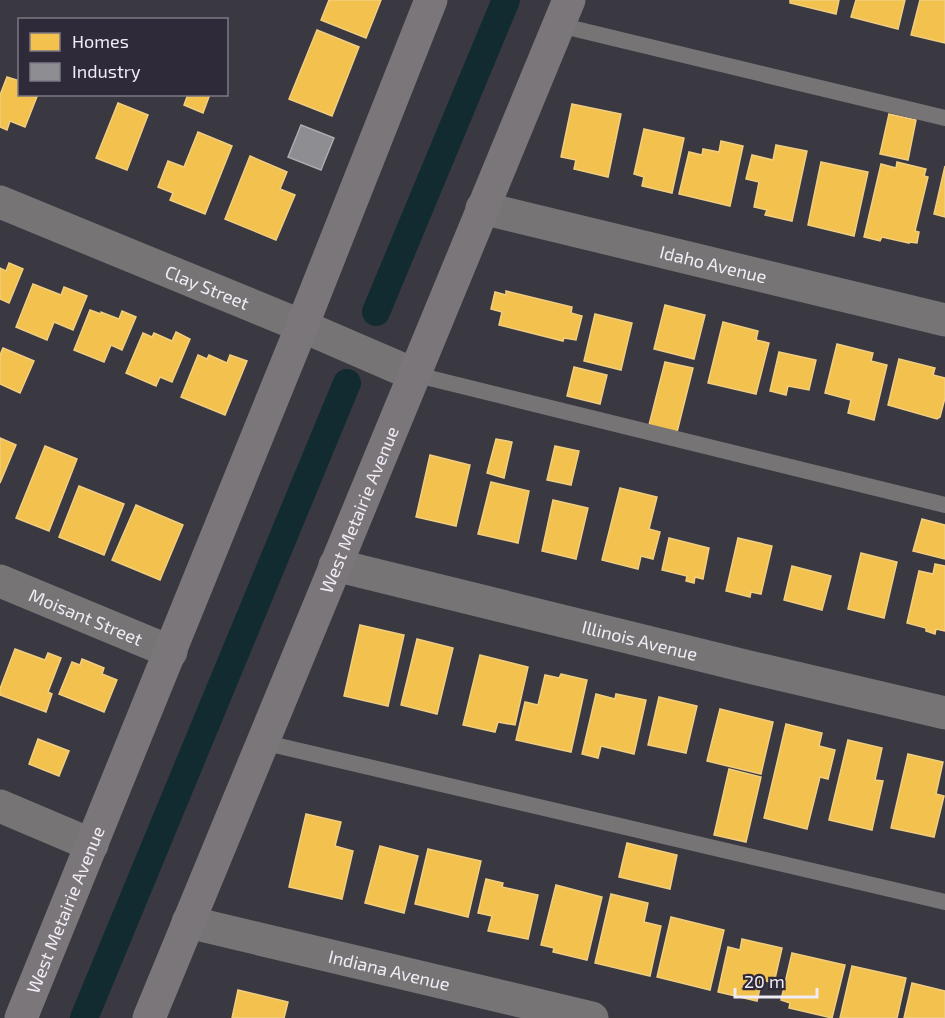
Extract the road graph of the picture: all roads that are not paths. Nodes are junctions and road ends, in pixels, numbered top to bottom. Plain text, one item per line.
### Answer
1 (431, 0) edge
2 (564, 12) edge
3 (945, 118) edge
4 (0, 202) edge
5 (482, 208) junction
6 (945, 320) edge
7 (302, 326) junction
8 (413, 374) junction
9 (945, 505) edge
10 (335, 565) junction
11 (0, 581) edge
12 (171, 652) junction
13 (945, 713) edge
14 (262, 742) junction
15 (0, 806) edge
16 (92, 845) junction
17 (945, 902) edge
18 (188, 922) junction
19 (21, 1018) edge
20 (148, 1018) edge
21 (592, 1018) edge

1 - 7 main road, West Metairie Avenue
2 - 3 lane
2 - 5 main road, West Metairie Avenue
4 - 7 street, Clay Street
5 - 6 street, Idaho Avenue
5 - 8 main road, West Metairie Avenue
7 - 8 street, Clay Street
7 - 12 main road, West Metairie Avenue
8 - 9 lane
8 - 10 main road, West Metairie Avenue
10 - 13 street, Illinois Avenue
10 - 14 main road, West Metairie Avenue
11 - 12 street, Moisant Street
12 - 16 main road, West Metairie Avenue
14 - 17 lane
14 - 18 main road, West Metairie Avenue
15 - 16 street
16 - 19 main road, West Metairie Avenue
18 - 20 main road, West Metairie Avenue
18 - 21 street, Indiana Avenue

